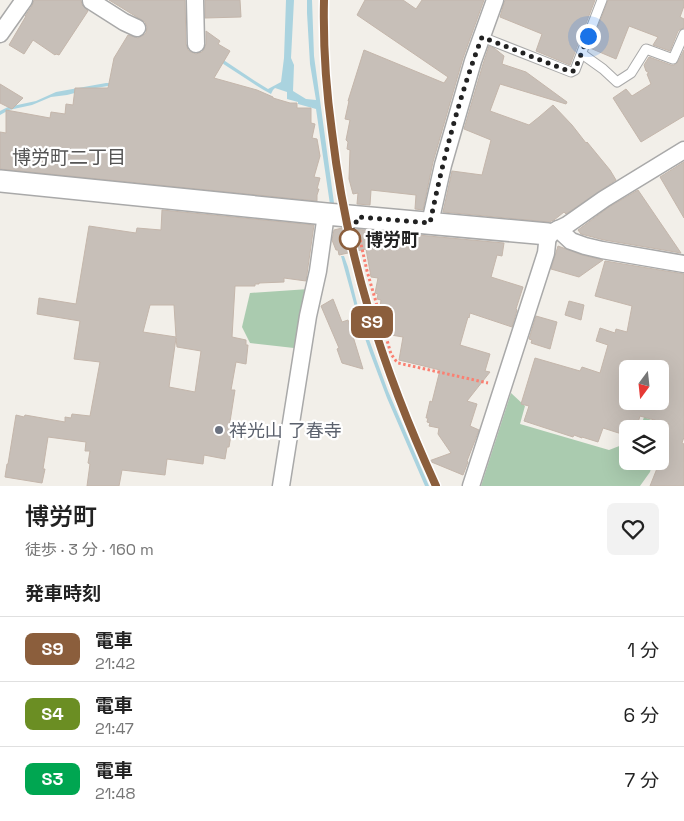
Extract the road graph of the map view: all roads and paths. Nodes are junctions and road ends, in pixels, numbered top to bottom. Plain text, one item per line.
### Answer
1 (24, 0) edge
2 (91, 0) edge
3 (194, 0) edge
4 (495, 0) edge
5 (602, 0) edge
6 (137, 28) dead end
7 (0, 34) edge
8 (684, 34) edge
9 (482, 37) junction
10 (196, 44) dead end
11 (582, 54) junction
12 (684, 150) edge
13 (0, 182) edge
14 (332, 215) junction
15 (430, 223) junction
16 (553, 231) junction
17 (358, 232) dead end
18 (684, 264) edge
19 (496, 385) dead end
20 (281, 486) edge
21 (471, 486) edge

1 - 7 street
2 - 6 street
3 - 10 street
4 - 9 street
5 - 11 lane
8 - 11 lane
9 - 11 lane
9 - 15 street
12 - 16 street
13 - 14 street
14 - 15 street
14 - 20 street
15 - 16 street
16 - 18 street
16 - 21 street
17 - 19 path

